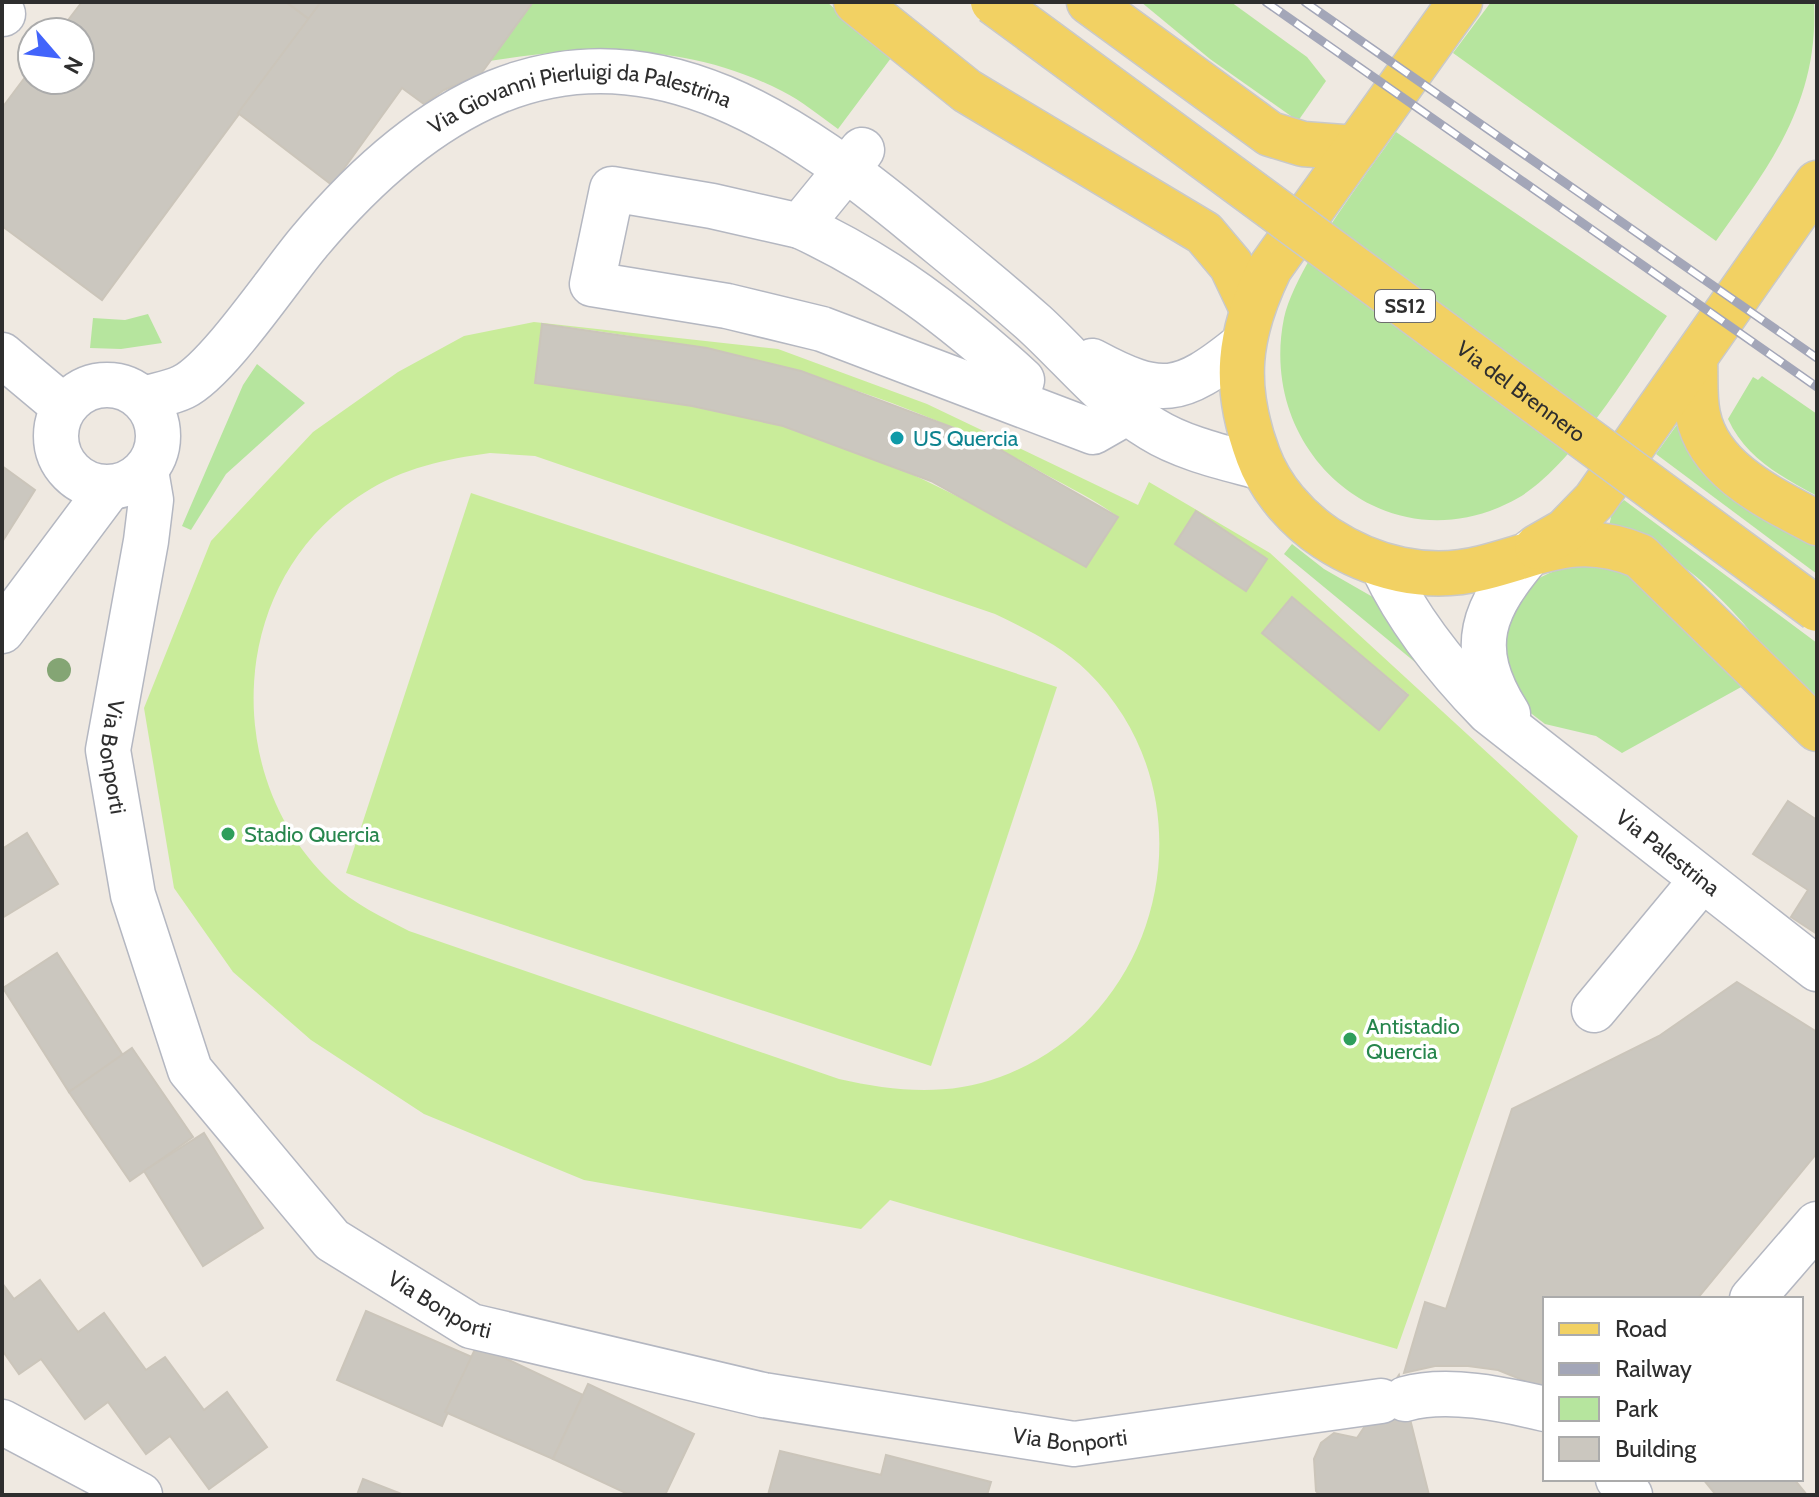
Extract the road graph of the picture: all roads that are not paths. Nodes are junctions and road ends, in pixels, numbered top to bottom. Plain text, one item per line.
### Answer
1 (856, 2) edge
2 (993, 2) edge
3 (1089, 2) edge
4 (1460, 2) edge
5 (1356, 148) junction
6 (855, 159) junction
7 (1817, 183) edge
8 (800, 226) junction
9 (1817, 238) edge
10 (1769, 256) junction
11 (1246, 326) junction
12 (1058, 332) junction
13 (2, 355) edge
14 (1695, 359) junction
15 (143, 399) junction
16 (1016, 401) junction
17 (64, 407) junction
18 (1128, 412) junction
19 (1263, 468) junction
20 (128, 479) junction
21 (1817, 523) edge
22 (1532, 551) junction
23 (1383, 567) junction
24 (1817, 609) edge
25 (2, 631) edge
26 (1817, 729) edge
27 (1520, 733) junction
28 (1701, 881) junction
29 (1817, 969) edge
30 (1594, 1010) dead end
31 (1817, 1224) edge
32 (1754, 1297) edge
33 (1543, 1409) edge
34 (2, 1422) edge
35 (140, 1495) edge

1 - 11 main road
2 - 24 main road, Via del Brennero / SS12, bridge
3 - 5 main road
4 - 5 main road
5 - 11 main road
6 - 8 street
6 - 12 street, Via Giovanni Pierluigi da Palestrina
6 - 15 street, Via Giovanni Pierluigi da Palestrina
7 - 10 main road
8 - 16 street
8 - 16 street
9 - 10 main road
10 - 14 main road
11 - 12 street, Via Giovanni Pierluigi da Palestrina
11 - 19 main road
12 - 18 street, Via Giovanni Pierluigi da Palestrina
13 - 17 street
14 - 21 main road
14 - 22 main road
15 - 17 street
15 - 20 street
16 - 18 street
17 - 20 street
18 - 19 street, Via Giovanni Pierluigi da Palestrina
19 - 23 main road
20 - 25 street
20 - 33 street, Via Bonporti
22 - 23 main road
22 - 26 main road
22 - 27 street, Via Palestrina
23 - 27 street, Via Palestrina
27 - 28 street, Via Palestrina
28 - 29 street, Via Palestrina
28 - 30 street
31 - 32 street
34 - 35 street

